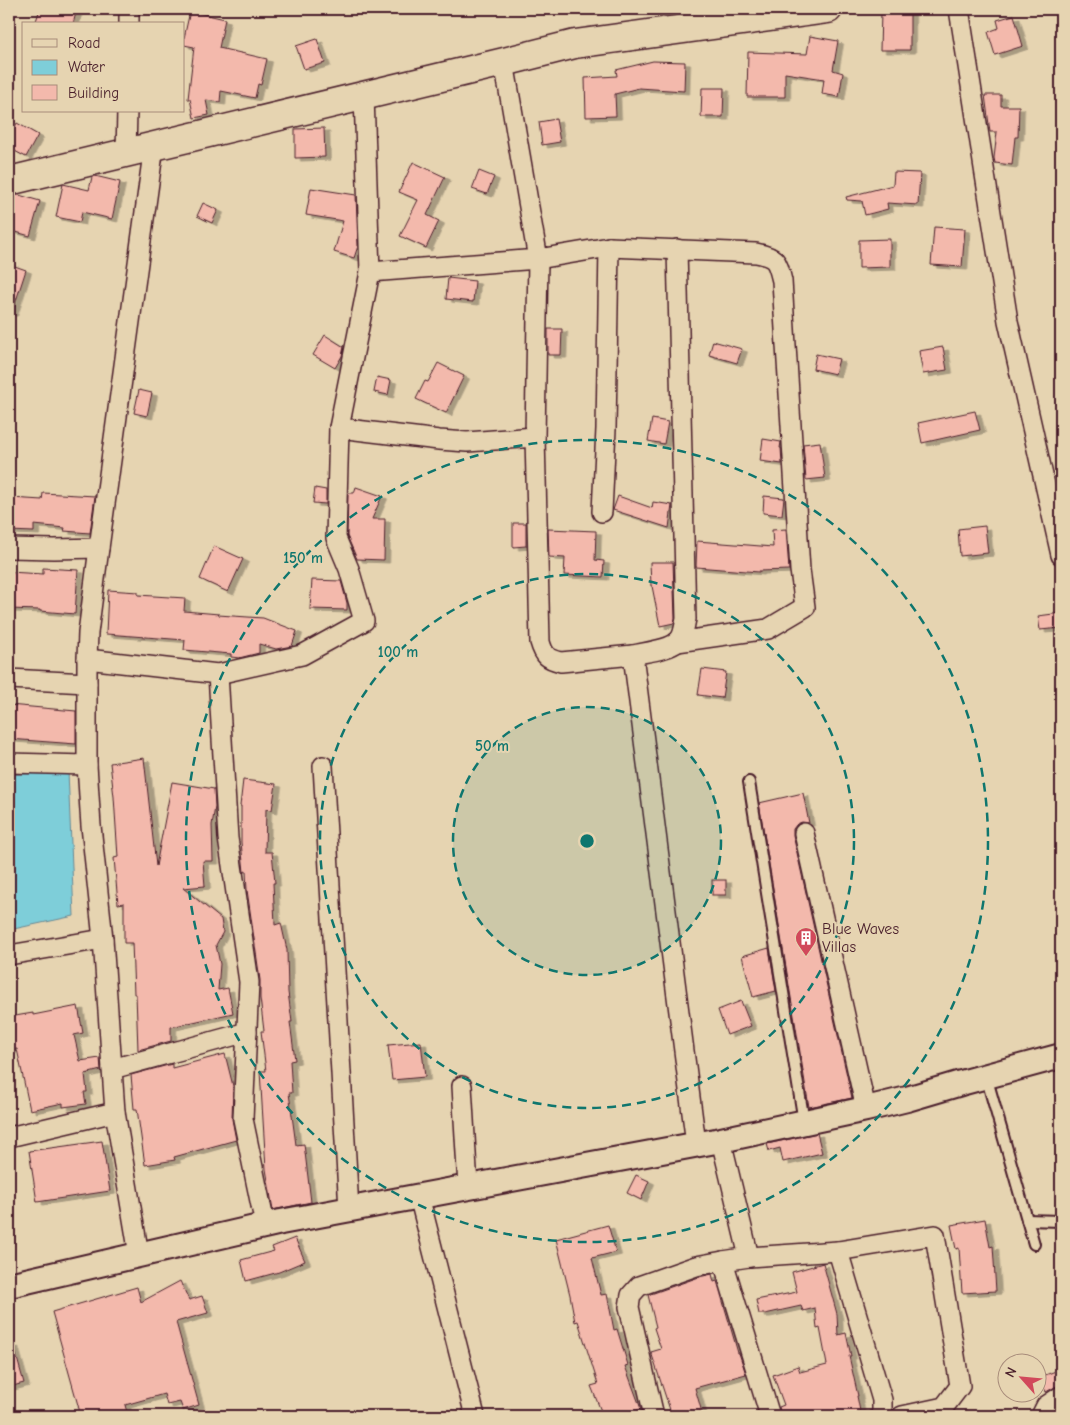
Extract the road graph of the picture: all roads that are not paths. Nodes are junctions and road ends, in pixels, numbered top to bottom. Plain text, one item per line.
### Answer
1 (129, 9) edge
2 (828, 9) edge
3 (959, 9) edge
4 (129, 22) edge
5 (504, 62) junction
6 (364, 96) junction
7 (127, 112) edge
8 (154, 146) junction
9 (126, 153) junction
10 (9, 181) edge
11 (609, 247) junction
12 (677, 249) junction
13 (538, 259) junction
14 (370, 272) junction
15 (339, 428) junction
16 (535, 437) junction
17 (602, 512) dead end
18 (9, 548) edge
19 (99, 548) junction
20 (1061, 555) edge
21 (677, 642) junction
22 (633, 655) junction
23 (87, 659) junction
24 (218, 674) junction
25 (9, 679) edge
26 (87, 683) junction
27 (9, 763) edge
28 (87, 765) junction
29 (323, 766) dead end
30 (749, 782) dead end
31 (804, 833) dead end
32 (103, 940) junction
33 (9, 955) edge
34 (247, 1032) junction
35 (1061, 1056) edge
36 (112, 1069) junction
37 (986, 1076) junction
38 (462, 1086) dead end
39 (866, 1109) junction
40 (116, 1112) junction
41 (804, 1122) junction
42 (9, 1137) edge
43 (721, 1140) junction
44 (696, 1144) junction
45 (468, 1187) junction
46 (419, 1196) junction
47 (349, 1209) junction
48 (1027, 1220) junction
49 (1061, 1221) edge
50 (265, 1226) junction
51 (1034, 1244) dead end
52 (838, 1251) junction
53 (139, 1255) junction
54 (749, 1258) junction
55 (722, 1261) junction
56 (9, 1286) edge
57 (1061, 1396) edge
58 (475, 1416) edge
59 (654, 1416) edge
60 (770, 1416) edge
61 (880, 1416) edge
62 (902, 1416) edge
63 (1040, 1416) edge

1 - 4 street
2 - 5 main road
3 - 20 street
5 - 6 main road
5 - 13 street
6 - 8 main road
6 - 14 street
7 - 9 street
8 - 9 main road
8 - 19 street
9 - 10 main road
11 - 12 street
11 - 13 street
11 - 17 street
12 - 21 street
12 - 21 street
13 - 14 street
13 - 16 street
14 - 15 street
15 - 16 street
15 - 24 street
16 - 22 street
18 - 19 street
19 - 23 street
21 - 22 street
22 - 44 street
23 - 24 street
23 - 26 street
24 - 34 street
25 - 26 street
26 - 28 street
27 - 28 street
28 - 32 street
29 - 47 street
30 - 41 lane
31 - 39 street
32 - 33 street
32 - 36 street
34 - 36 street
34 - 50 street
35 - 37 street
36 - 40 street
37 - 39 street
37 - 48 lane
38 - 45 street
39 - 41 street
40 - 42 street
40 - 53 street
41 - 43 street
43 - 44 street
43 - 54 street
44 - 45 street
45 - 46 street
46 - 47 street
46 - 58 street
47 - 50 street
48 - 49 lane
48 - 51 lane
50 - 53 street
52 - 54 street
52 - 61 street
52 - 62 street
53 - 56 street
54 - 55 street
55 - 59 street
55 - 60 street
57 - 63 street

